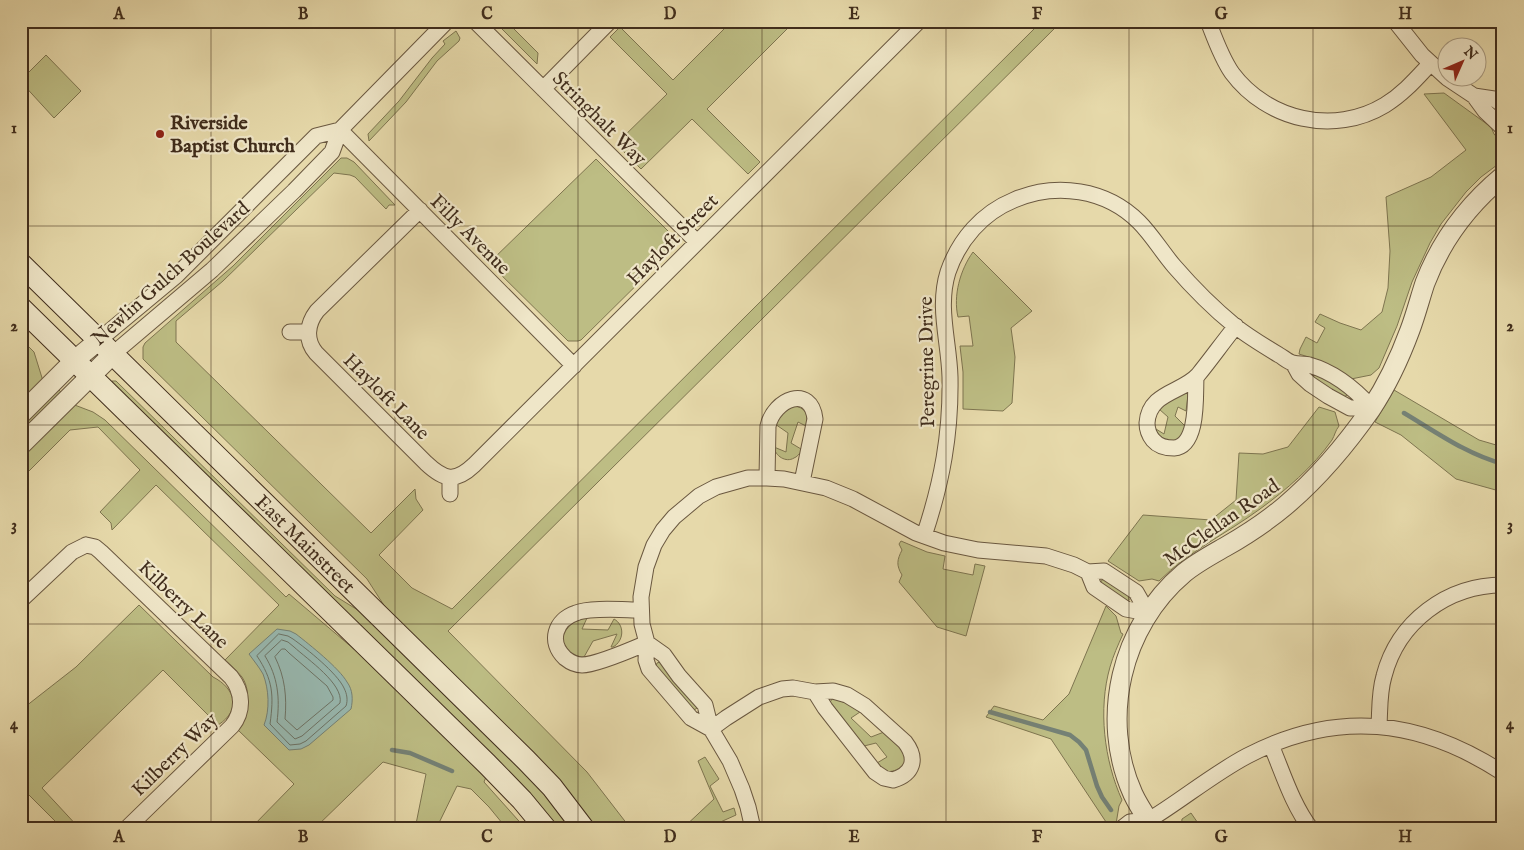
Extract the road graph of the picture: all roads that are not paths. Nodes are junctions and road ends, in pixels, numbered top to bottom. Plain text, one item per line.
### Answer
1 (447, 21) edge
2 (475, 21) edge
3 (610, 21) edge
4 (919, 21) edge
5 (1208, 21) edge
6 (1395, 21) edge
7 (1430, 64) junction
8 (1436, 69) edge
9 (1463, 88) edge
10 (543, 89) junction
11 (1474, 96) junction
12 (1503, 105) edge
13 (1503, 128) edge
14 (340, 130) junction
15 (1503, 176) edge
16 (420, 210) junction
17 (696, 242) junction
18 (21, 264) edge
19 (21, 308) edge
20 (1236, 326) junction
21 (290, 332) dead end
22 (308, 332) junction
23 (106, 347) junction
24 (75, 360) junction
25 (574, 366) junction
26 (90, 375) junction
27 (1196, 377) junction
28 (1372, 408) junction
29 (21, 414) edge
30 (21, 445) edge
31 (450, 478) junction
32 (767, 478) junction
33 (802, 482) junction
34 (450, 494) dead end
35 (924, 536) junction
36 (1503, 585) edge
37 (21, 600) edge
38 (641, 610) junction
39 (1148, 613) junction
40 (647, 643) junction
41 (815, 692) junction
42 (240, 702) joint
43 (1379, 726) junction
44 (711, 728) junction
45 (1271, 745) junction
46 (1503, 773) edge
47 (1149, 826) edge
48 (126, 829) edge
49 (546, 829) edge
50 (584, 829) edge
51 (753, 829) edge
52 (1121, 829) edge
53 (1310, 829) edge

1 - 14 street, Newlin Gulch Boulevard
2 - 10 street, Stringhalt Way
3 - 10 street
4 - 17 street, Hayloft Street
5 - 7 street
6 - 7 street
7 - 8 street
9 - 11 street
10 - 17 street, Stringhalt Way
11 - 12 street
11 - 13 street
14 - 16 street, Filly Avenue
14 - 23 street, Newlin Gulch Boulevard
14 - 23 street, Newlin Gulch Boulevard
15 - 28 street, McClellan Road
16 - 22 street
16 - 25 street, Filly Avenue
17 - 25 street, Hayloft Street
18 - 23 main road, East Mainstreet
19 - 24 main road, East Mainstreet
20 - 27 street
20 - 28 street, Peregrine Drive
20 - 35 street, Peregrine Drive
21 - 22 street
22 - 31 street, Hayloft Lane
23 - 24 street, Newlin Gulch Boulevard
23 - 26 street, Newlin Gulch Boulevard
23 - 50 main road, East Mainstreet
24 - 26 main road, East Mainstreet
24 - 29 street, Newlin Gulch Boulevard
25 - 31 street, Hayloft Street
26 - 30 street, Newlin Gulch Boulevard
26 - 49 main road, East Mainstreet
27 - 27 street
28 - 39 street, McClellan Road
31 - 34 street
32 - 33 street
32 - 33 street
32 - 38 street
33 - 35 street
35 - 39 street
36 - 43 street
37 - 42 street, Kilberry Lane
38 - 40 street
38 - 40 street
39 - 47 street, McClellan Road
40 - 44 street
41 - 41 street
41 - 44 street
42 - 48 street, Kilberry Way
43 - 45 street
43 - 46 street
44 - 51 street
45 - 47 street
45 - 53 street
47 - 52 street

